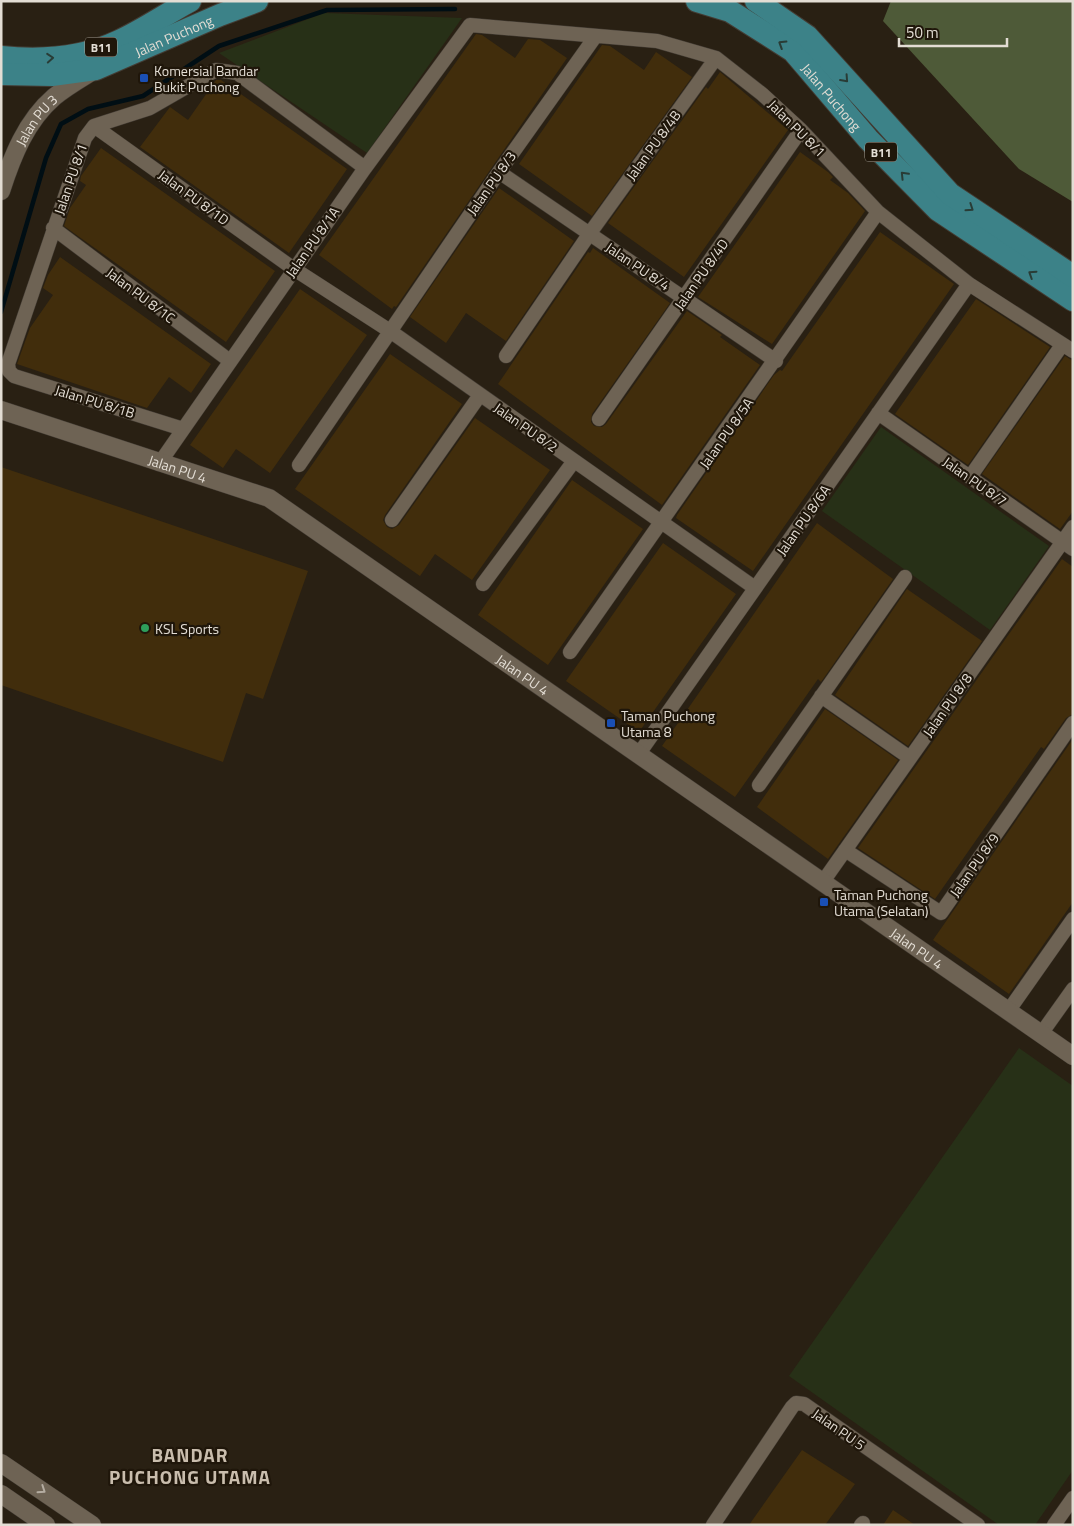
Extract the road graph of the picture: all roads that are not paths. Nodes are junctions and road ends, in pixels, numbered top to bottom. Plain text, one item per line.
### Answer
1 (190, 1) edge
2 (257, 1) edge
3 (697, 1) edge
4 (756, 1) edge
5 (470, 25) joint
6 (594, 37) junction
7 (1, 57) edge
8 (716, 58) junction
9 (96, 69) junction
10 (1, 74) edge
11 (94, 126) junction
12 (801, 130) junction
13 (365, 168) junction
14 (499, 172) junction
15 (1, 191) edge
16 (878, 212) junction
17 (53, 228) junction
18 (590, 233) junction
19 (294, 269) junction
20 (1073, 276) edge
21 (969, 284) junction
22 (685, 298) junction
23 (1073, 300) edge
24 (390, 331) junction
25 (1068, 348) edge
26 (506, 356) dead end
27 (230, 361) junction
28 (776, 361) junction
29 (10, 371) joint
30 (480, 395) junction
31 (1, 410) edge
32 (878, 413) junction
33 (599, 419) dead end
34 (183, 429) junction
35 (574, 461) junction
36 (159, 464) junction
37 (299, 465) dead end
38 (970, 477) junction
39 (392, 520) dead end
40 (662, 523) junction
41 (1073, 527) edge
42 (1068, 545) edge
43 (905, 577) dead end
44 (482, 584) dead end
45 (755, 588) junction
46 (570, 652) dead end
47 (821, 696) junction
48 (1073, 722) edge
49 (638, 755) junction
50 (910, 758) junction
51 (759, 784) dead end
52 (845, 850) junction
53 (822, 883) junction
54 (1073, 919) edge
55 (1073, 989) edge
56 (1009, 1010) junction
57 (1041, 1034) junction
58 (1073, 1056) edge
59 (1, 1463) edge
60 (1, 1494) edge
61 (1073, 1498) edge
62 (46, 1525) edge
63 (92, 1525) edge
64 (713, 1525) edge
65 (978, 1525) edge
66 (1054, 1525) edge

7 -> 1 main road, Jalan Puchong / B11
2 - 9 main road, Jalan Puchong / B11
23 -> 3 main road, Jalan Puchong / B11
4 -> 20 main road, Jalan Puchong / B11
5 - 6 street, Jalan PU 8/1
5 - 13 street, Jalan PU 8/1A
6 - 8 street, Jalan PU 8/1
6 - 14 street, Jalan PU 8/3
8 - 12 street, Jalan PU 8/1
8 - 18 street, Jalan PU 8/4B
9 - 10 main road, Jalan Puchong / B11
9 - 15 street, Jalan PU 3
11 - 13 street
11 - 17 street, Jalan PU 8/1
11 - 19 street, Jalan PU 8/1D
12 - 16 street, Jalan PU 8/1
12 - 22 street, Jalan PU 8/4D
13 - 19 street, Jalan PU 8/1A
14 - 18 street, Jalan PU 8/4
14 - 24 street, Jalan PU 8/3
16 - 21 street, Jalan PU 8/1
16 - 28 street, Jalan PU 8/5A
17 - 27 street, Jalan PU 8/1C
17 - 29 street, Jalan PU 8/1
18 - 22 street, Jalan PU 8/4
18 - 26 street, Jalan PU 8/4B
19 - 24 street, Jalan PU 8/2
19 - 27 street, Jalan PU 8/1A
21 - 25 street, Jalan PU 8/1
21 - 32 street, Jalan PU 8/6A
22 - 28 street, Jalan PU 8/4
22 - 33 street, Jalan PU 8/4D
24 - 30 street, Jalan PU 8/2
24 - 37 street, Jalan PU 8/3
25 - 38 street
27 - 34 street, Jalan PU 8/1A
28 - 40 street, Jalan PU 8/5A
29 - 34 street, Jalan PU 8/1B
30 - 35 street, Jalan PU 8/2
30 - 39 street
31 - 36 street, Jalan PU 4
32 - 38 street, Jalan PU 8/7
32 - 45 street, Jalan PU 8/6A
34 - 36 street, Jalan PU 8/1A
35 - 40 street, Jalan PU 8/2
35 - 44 street
36 - 49 street, Jalan PU 4
38 - 42 street, Jalan PU 8/7
40 - 45 street, Jalan PU 8/2
40 - 46 street, Jalan PU 8/5A
41 - 42 street, Jalan PU 8/8
42 - 50 street, Jalan PU 8/8
43 - 47 street
45 - 49 street, Jalan PU 8/6A
47 - 50 street
47 - 51 street
48 - 52 street, Jalan PU 8/9
49 - 53 street, Jalan PU 4
50 - 52 street, Jalan PU 8/8
52 - 53 street, Jalan PU 8/8
53 - 56 street, Jalan PU 4
54 - 56 street
55 - 57 street
56 - 57 street, Jalan PU 4
57 - 58 street, Jalan PU 4
59 -> 63 street
60 - 62 street
61 - 66 street
64 - 65 street, Jalan PU 5

